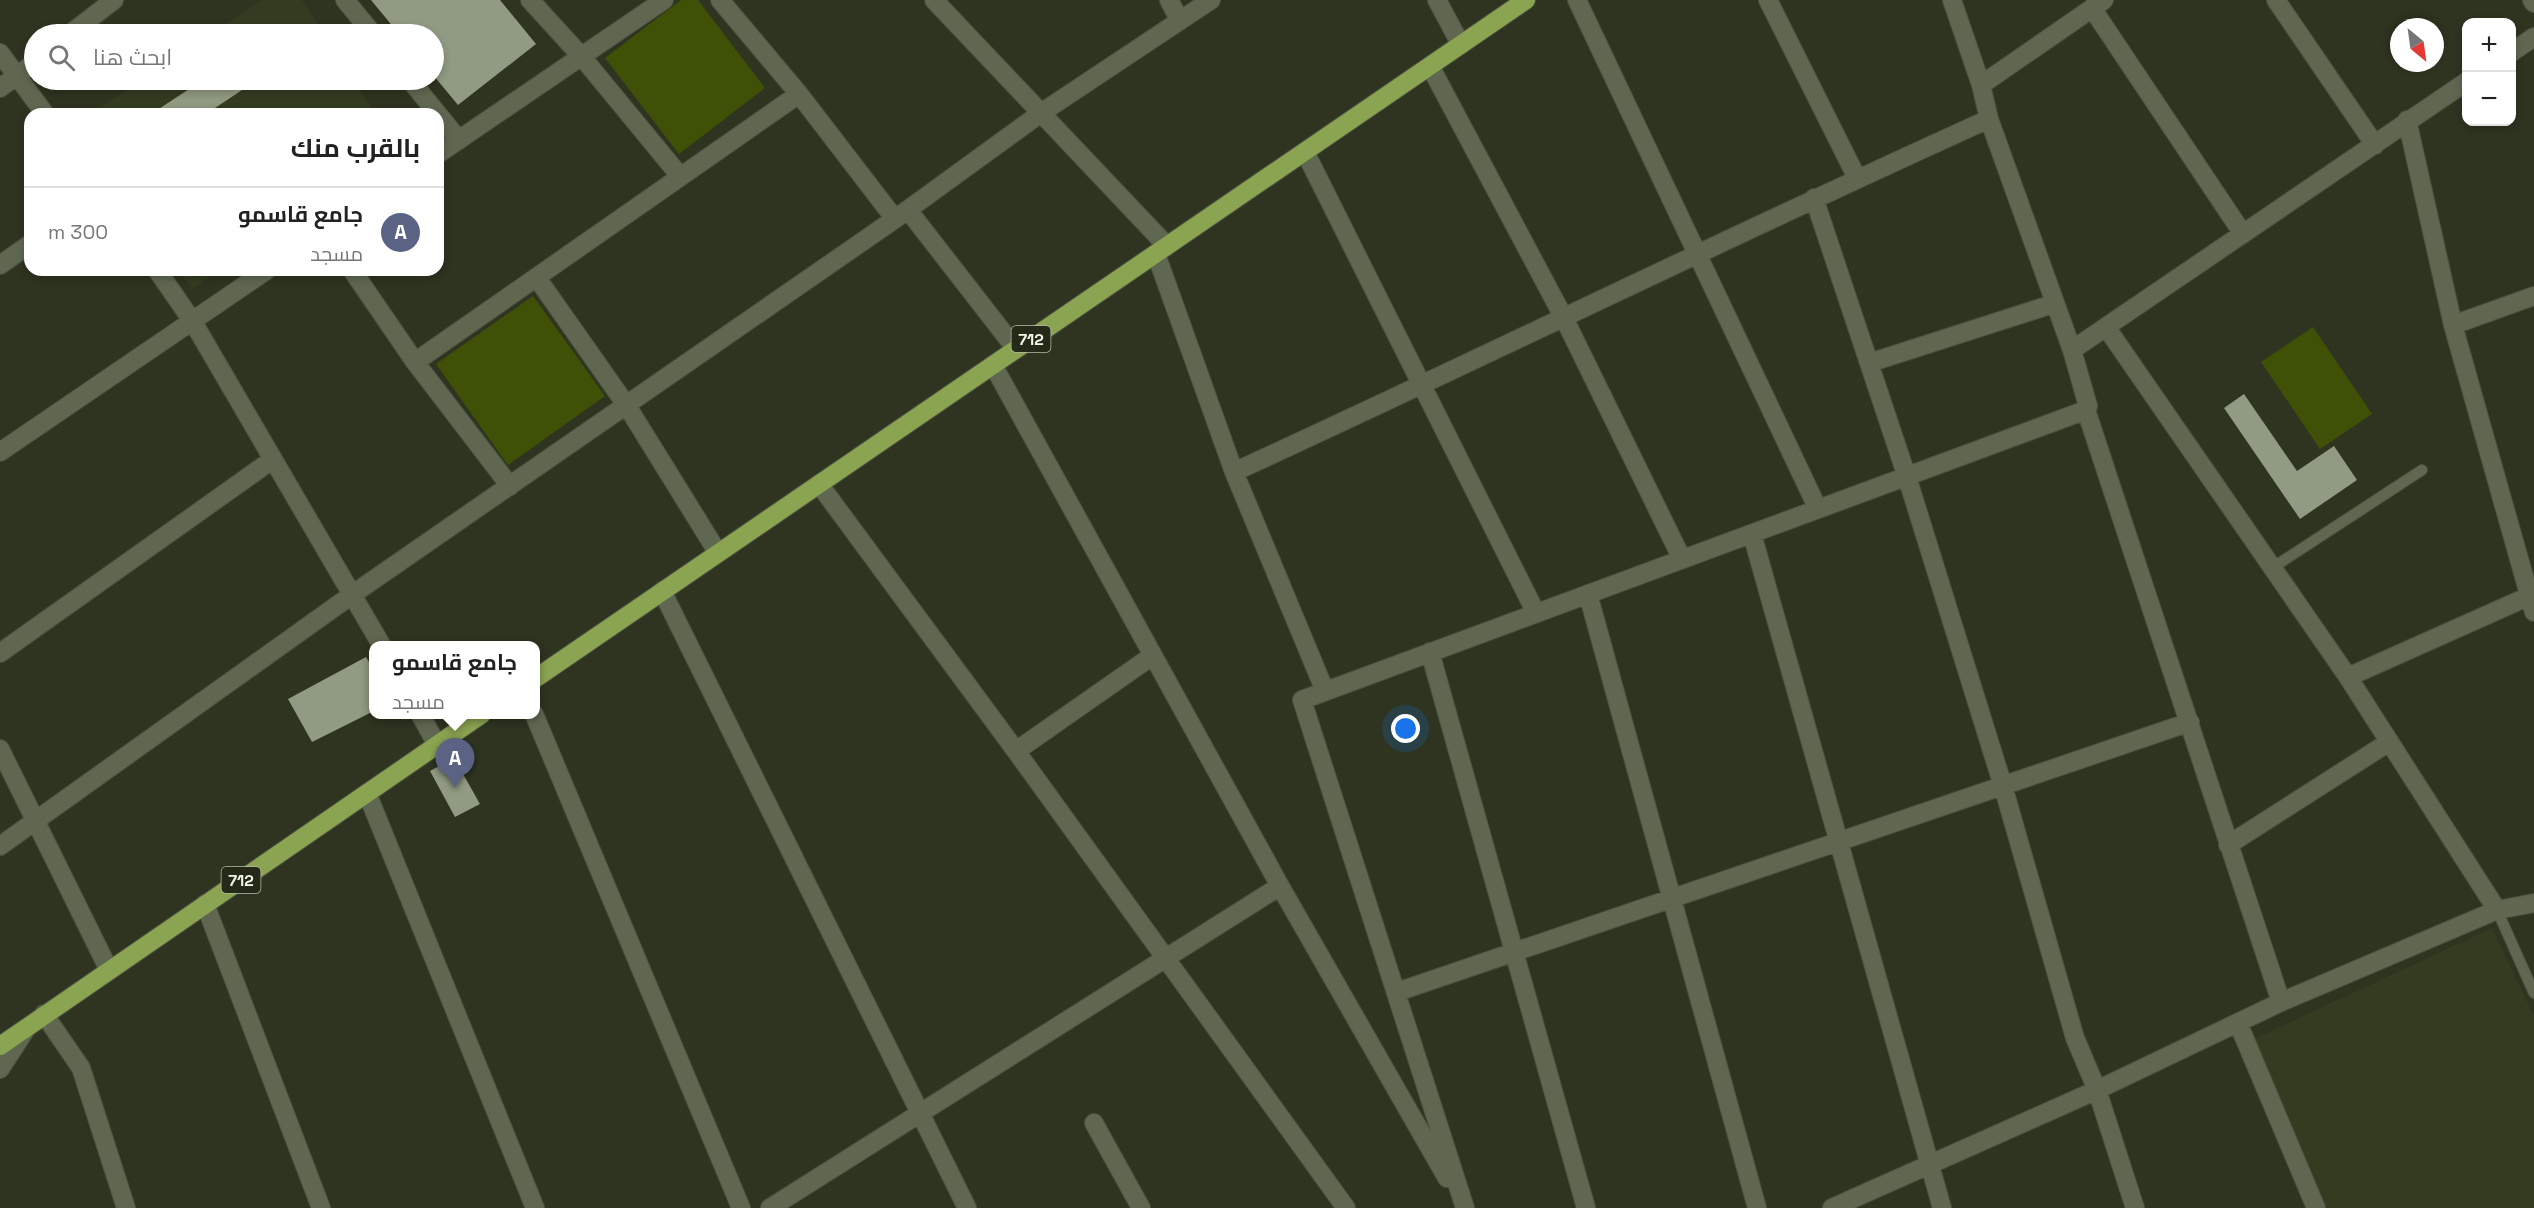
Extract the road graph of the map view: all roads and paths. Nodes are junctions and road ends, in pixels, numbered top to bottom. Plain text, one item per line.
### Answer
1 (114, 0) edge
2 (345, 0) edge
3 (530, 0) edge
4 (664, 0) edge
5 (720, 0) edge
6 (934, 0) edge
7 (1169, 0) edge
8 (1211, 0) edge
9 (1437, 0) edge
10 (1526, 0) edge
11 (1577, 0) edge
12 (1768, 0) edge
13 (1952, 0) edge
14 (2284, 3) edge
15 (2098, 4) edge
16 (1180, 21) junction
17 (83, 24) edge
18 (365, 24) edge
19 (2534, 37) edge
20 (1461, 45) junction
21 (2516, 49) edge
22 (1, 56) edge
23 (582, 57) junction
24 (1430, 66) junction
25 (24, 70) edge
26 (18, 75) junction
27 (24, 84) edge
28 (1981, 85) junction
29 (2462, 85) edge
30 (0, 88) edge
31 (28, 90) edge
32 (418, 90) edge
33 (799, 94) junction
34 (41, 108) edge
35 (433, 108) edge
36 (1041, 113) junction
37 (1989, 119) junction
38 (2407, 120) junction
39 (444, 122) edge
40 (459, 140) junction
41 (2375, 145) junction
42 (444, 150) edge
43 (1305, 152) junction
44 (680, 176) junction
45 (1857, 178) junction
46 (1814, 198) junction
47 (902, 214) junction
48 (2242, 234) junction
49 (24, 248) edge
50 (1161, 250) junction
51 (1695, 254) junction
52 (0, 264) edge
53 (160, 276) edge
54 (258, 276) edge
55 (356, 276) edge
56 (537, 278) junction
57 (2534, 296) edge
58 (2053, 304) junction
59 (1564, 318) junction
60 (193, 322) junction
61 (2453, 326) junction
62 (2106, 327) junction
63 (1016, 350) junction
64 (2072, 350) junction
65 (415, 362) junction
66 (1869, 363) junction
67 (993, 365) junction
68 (1422, 386) junction
69 (627, 406) junction
70 (2086, 410) junction
71 (0, 452) edge
72 (272, 460) junction
73 (2422, 470) dead end
74 (1234, 472) junction
75 (1907, 477) junction
76 (819, 484) junction
77 (510, 486) junction
78 (1818, 509) junction
79 (1752, 534) junction
80 (718, 553) junction
81 (1682, 559) junction
82 (2272, 568) junction
83 (662, 591) junction
84 (353, 594) junction
85 (1588, 594) junction
86 (2532, 601) edge
87 (1536, 613) junction
88 (380, 641) edge
89 (1431, 652) junction
90 (0, 653) edge
91 (1152, 656) junction
92 (540, 675) edge
93 (2348, 677) junction
94 (1325, 691) junction
95 (423, 719) edge
96 (475, 719) edge
97 (536, 719) edge
98 (2190, 722) junction
99 (2389, 742) junction
100 (437, 745) junction
101 (0, 749) edge
102 (1016, 751) junction
103 (2003, 786) junction
104 (367, 793) junction
105 (37, 821) junction
106 (1836, 842) junction
107 (2228, 845) junction
108 (0, 846) edge
109 (1280, 886) junction
110 (1671, 899) junction
111 (2534, 903) edge
112 (205, 904) junction
113 (2497, 910) junction
114 (1513, 952) junction
115 (1164, 957) junction
116 (109, 970) junction
117 (1397, 992) junction
118 (2534, 993) edge
119 (2281, 1002) junction
120 (44, 1014) junction
121 (2238, 1023) junction
122 (26, 1029) junction
123 (0, 1046) edge
124 (0, 1069) edge
125 (2097, 1090) junction
126 (922, 1113) junction
127 (1094, 1123) dead end
128 (1930, 1163) junction
129 (126, 1208) edge
130 (321, 1208) edge
131 (535, 1208) edge
132 (741, 1208) edge
133 (770, 1208) edge
134 (967, 1208) edge
135 (1141, 1208) edge
136 (1346, 1208) edge
137 (1465, 1208) edge
138 (1586, 1208) edge
139 (1757, 1208) edge
140 (1832, 1208) edge
141 (1942, 1208) edge
142 (2135, 1208) edge
143 (2316, 1208) edge

1 - 17 street
2 - 18 street
3 - 23 street
4 - 23 street
5 - 33 street
6 - 36 street
7 - 16 street
8 - 16 street
9 - 20 street
10 - 20 main road, 712
11 - 51 street
12 - 45 street
13 - 28 street
14 - 41 street
15 - 28 street
15 - 48 street
16 - 36 street
19 - 21 street
20 - 24 main road, 712
22 - 26 street
23 - 40 street
23 - 44 street
24 - 43 main road, 712
24 - 59 street
25 - 26 street
26 - 27 street
26 - 30 street
28 - 37 street
29 - 38 street
31 - 34 street
32 - 35 street
33 - 44 street
33 - 47 street
36 - 47 street
36 - 50 street
37 - 45 street
37 - 58 street
38 - 41 street
38 - 61 street
39 - 40 street
40 - 42 street
41 - 48 street
43 - 50 main road, 712
43 - 68 street
44 - 56 street
45 - 46 street
46 - 51 street
46 - 66 street
47 - 63 street
47 - 69 street
48 - 62 street
49 - 52 street
50 - 63 main road, 712
50 - 74 street
51 - 59 street
51 - 78 street
53 - 60 street
54 - 60 street
55 - 65 street
56 - 65 street
56 - 69 street
57 - 61 street
58 - 64 street
58 - 66 street
59 - 68 street
59 - 81 street
60 - 71 street
60 - 72 street
61 - 86 street
62 - 64 street
62 - 82 street
63 - 67 main road, 712
64 - 70 street
65 - 77 street
66 - 75 street
67 - 76 main road, 712
67 - 91 street
68 - 74 street
68 - 87 street
69 - 77 street
69 - 80 street
70 - 75 street
70 - 98 street
72 - 84 street
72 - 90 street
73 - 82 lane
74 - 94 street
75 - 78 street
75 - 103 street
76 - 80 main road, 712
76 - 102 street
77 - 84 street
78 - 79 street
79 - 81 street
79 - 106 street
80 - 83 main road, 712
81 - 85 street
82 - 93 street
83 - 92 main road, 712
83 - 126 street
84 - 88 street
84 - 105 street
85 - 87 street
85 - 110 street
86 - 93 street
87 - 89 street
89 - 94 street
89 - 114 street
91 - 102 street
91 - 109 street
93 - 99 street
94 - 117 street
95 - 100 street
96 - 100 main road, 712
97 - 132 street
98 - 103 street
98 - 107 street
99 - 107 street
99 - 113 street
100 - 104 main road, 712
101 - 105 street
102 - 115 street
103 - 106 street
103 - 125 street
104 - 112 main road, 712
104 - 131 street
105 - 108 street
105 - 116 street
106 - 110 street
106 - 128 street
107 - 119 street
109 - 115 street
109 - 137 street
110 - 114 street
110 - 139 street
111 - 113 street
112 - 116 main road, 712
112 - 130 street
113 - 118 lane
113 - 119 street
114 - 117 street
114 - 138 street
115 - 126 street
115 - 136 street
116 - 120 main road, 712
117 - 137 street
119 - 121 street
120 - 122 main road, 712
120 - 129 street
121 - 125 street
121 - 143 street
122 - 123 main road, 712
122 - 124 street
125 - 128 street
125 - 142 street
126 - 133 street
126 - 134 street
127 - 135 street
128 - 140 street
128 - 141 street

